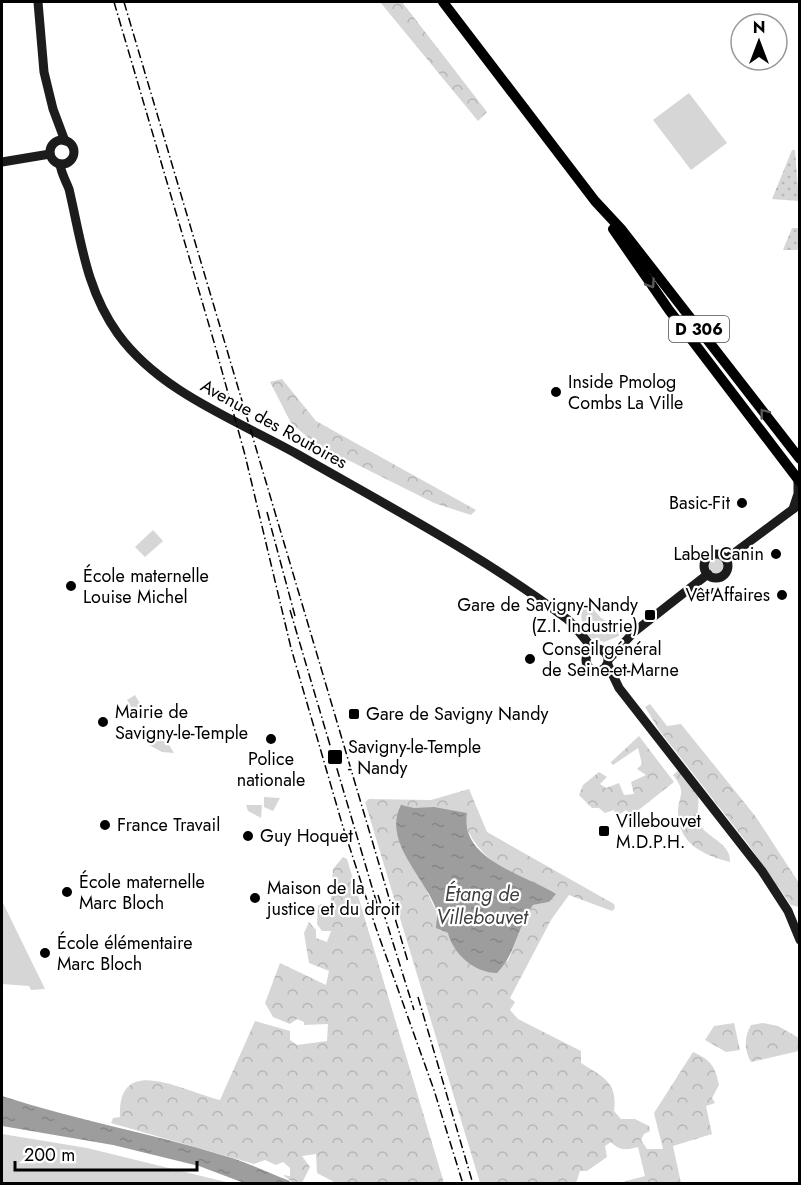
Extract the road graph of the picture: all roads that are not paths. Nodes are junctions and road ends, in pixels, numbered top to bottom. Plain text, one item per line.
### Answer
1 (38, 2) edge
2 (443, 2) edge
3 (53, 109) junction
4 (65, 141) junction
5 (54, 143) junction
6 (50, 154) junction
7 (71, 159) junction
8 (2, 162) edge
9 (60, 164) junction
10 (68, 186) junction
11 (595, 201) junction
12 (800, 459) edge
13 (799, 481) edge
14 (796, 507) edge
15 (726, 559) junction
16 (708, 574) junction
17 (634, 632) junction
18 (594, 651) junction
19 (608, 662) junction
20 (600, 671) junction
21 (619, 687) junction
22 (800, 940) edge

1 - 3 street, Avenue des Routoires
2 - 11 main road, D 306
3 - 4 street, Avenue des Routoires
3 - 5 street, Avenue des Routoires
4 - 5 street
4 - 7 street, Avenue des Routoires
5 - 6 street, Avenue des Routoires
6 - 8 street
6 - 9 street, Avenue des Routoires
7 - 9 street
7 - 10 street, Avenue des Routoires
9 - 10 street, Avenue des Routoires
10 - 18 street, Avenue des Routoires
12 -> 11 main road, D 306
11 -> 13 main road, D 306
13 - 14 street
14 - 15 street
15 - 16 street
15 - 16 street
16 - 17 street
17 - 18 street
17 - 19 street
18 - 19 street
18 - 20 street
19 - 20 street
19 - 21 street
20 - 21 street
21 - 22 street

